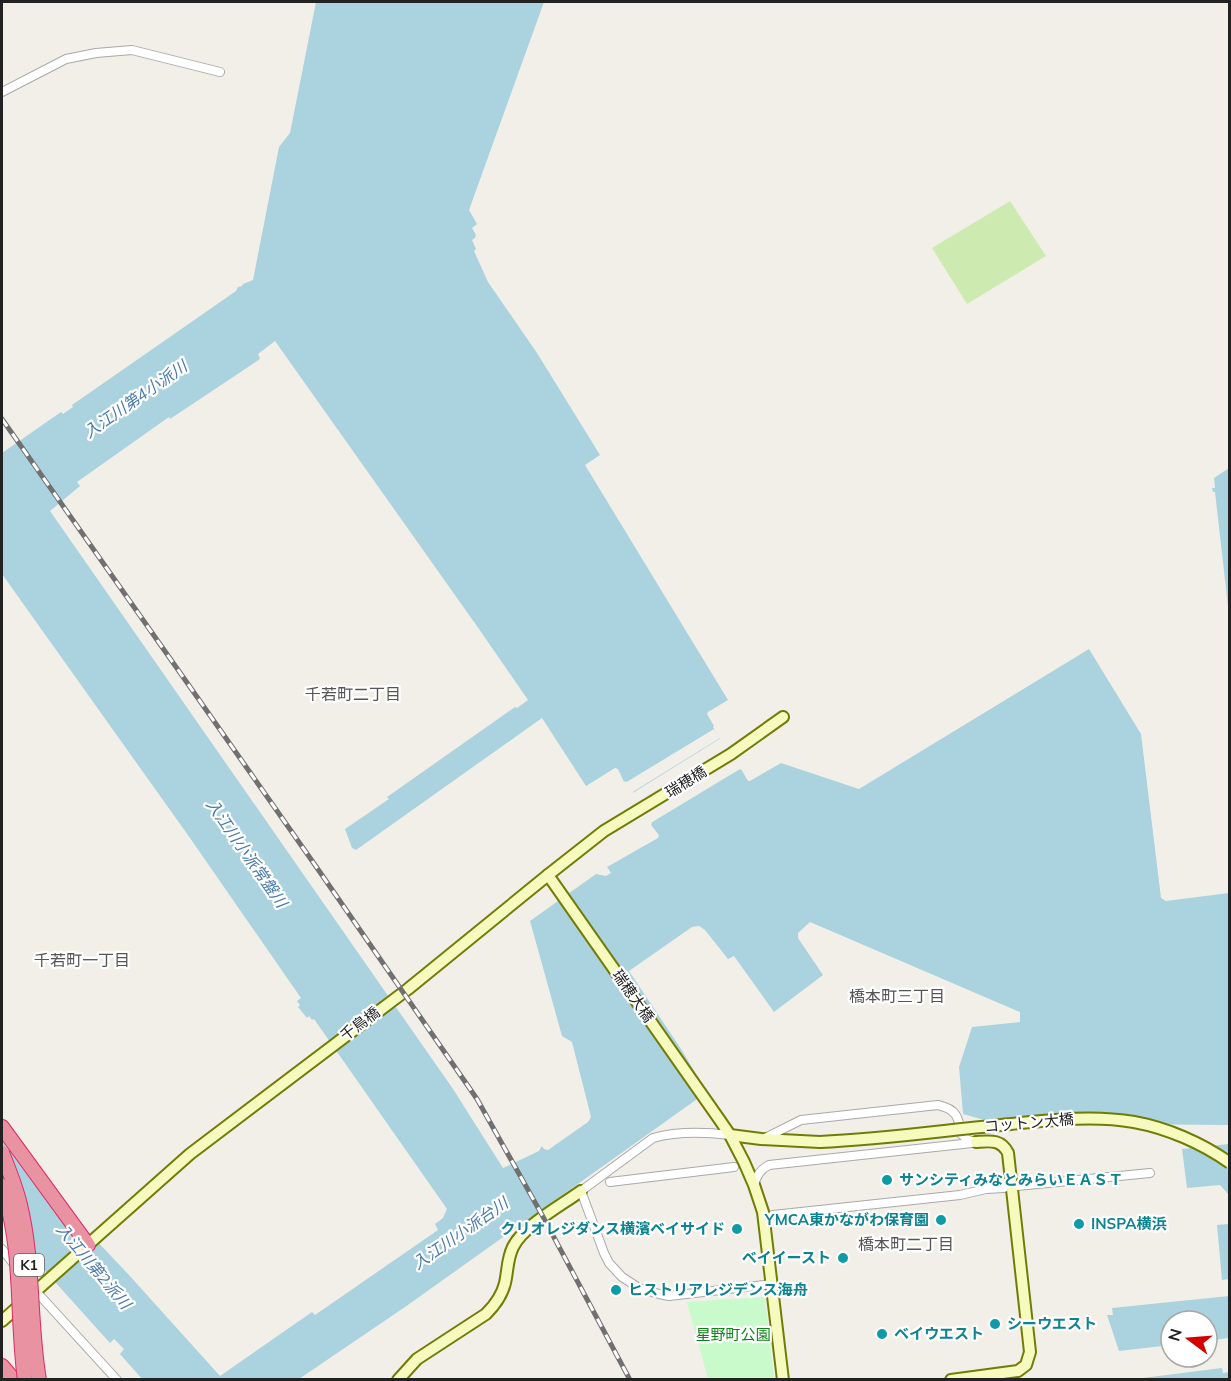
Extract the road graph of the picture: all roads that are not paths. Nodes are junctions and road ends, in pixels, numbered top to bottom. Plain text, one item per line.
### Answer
1 (220, 72) dead end
2 (2, 92) edge
3 (783, 717) dead end
4 (548, 875) junction
5 (2, 1127) edge
6 (730, 1134) junction
7 (960, 1134) junction
8 (761, 1139) junction
9 (976, 1142) junction
10 (949, 1145) junction
11 (2, 1153) edge
12 (1230, 1163) edge
13 (734, 1167) dead end
14 (1150, 1173) dead end
15 (610, 1182) dead end
16 (754, 1185) junction
17 (2, 1186) edge
18 (1017, 1186) dead end
19 (1004, 1188) dead end
20 (581, 1191) junction
21 (773, 1215) dead end
22 (88, 1245) junction
23 (2, 1249) edge
24 (772, 1284) junction
25 (36, 1291) junction
26 (2, 1321) edge
27 (2, 1366) edge
28 (14, 1380) edge
29 (25, 1380) edge
30 (39, 1380) edge
31 (117, 1380) edge
32 (398, 1380) edge
33 (783, 1380) edge
34 (951, 1380) edge

1 - 2 street
3 - 4 street, 瑞穂橋
4 - 6 street, 瑞穂大橋
4 - 22 street, 千鳥橋
5 - 22 highway
6 - 8 street, コットン大橋
6 - 16 street
6 - 20 street
7 - 8 street
7 - 9 street
7 - 10 street
8 - 12 street, コットン大橋, bridge
9 - 10 street
9 - 34 street
10 - 16 street
11 - 30 highway, K1, bridge
13 - 15 street
14 - 18 street
16 - 24 street
17 - 29 highway, K1, bridge
19 - 21 street
20 - 24 street
20 - 32 street
22 - 25 street, 千鳥橋
23 - 25 street
24 - 33 street
25 - 26 street, 千鳥橋
25 - 31 street
27 - 28 highway

